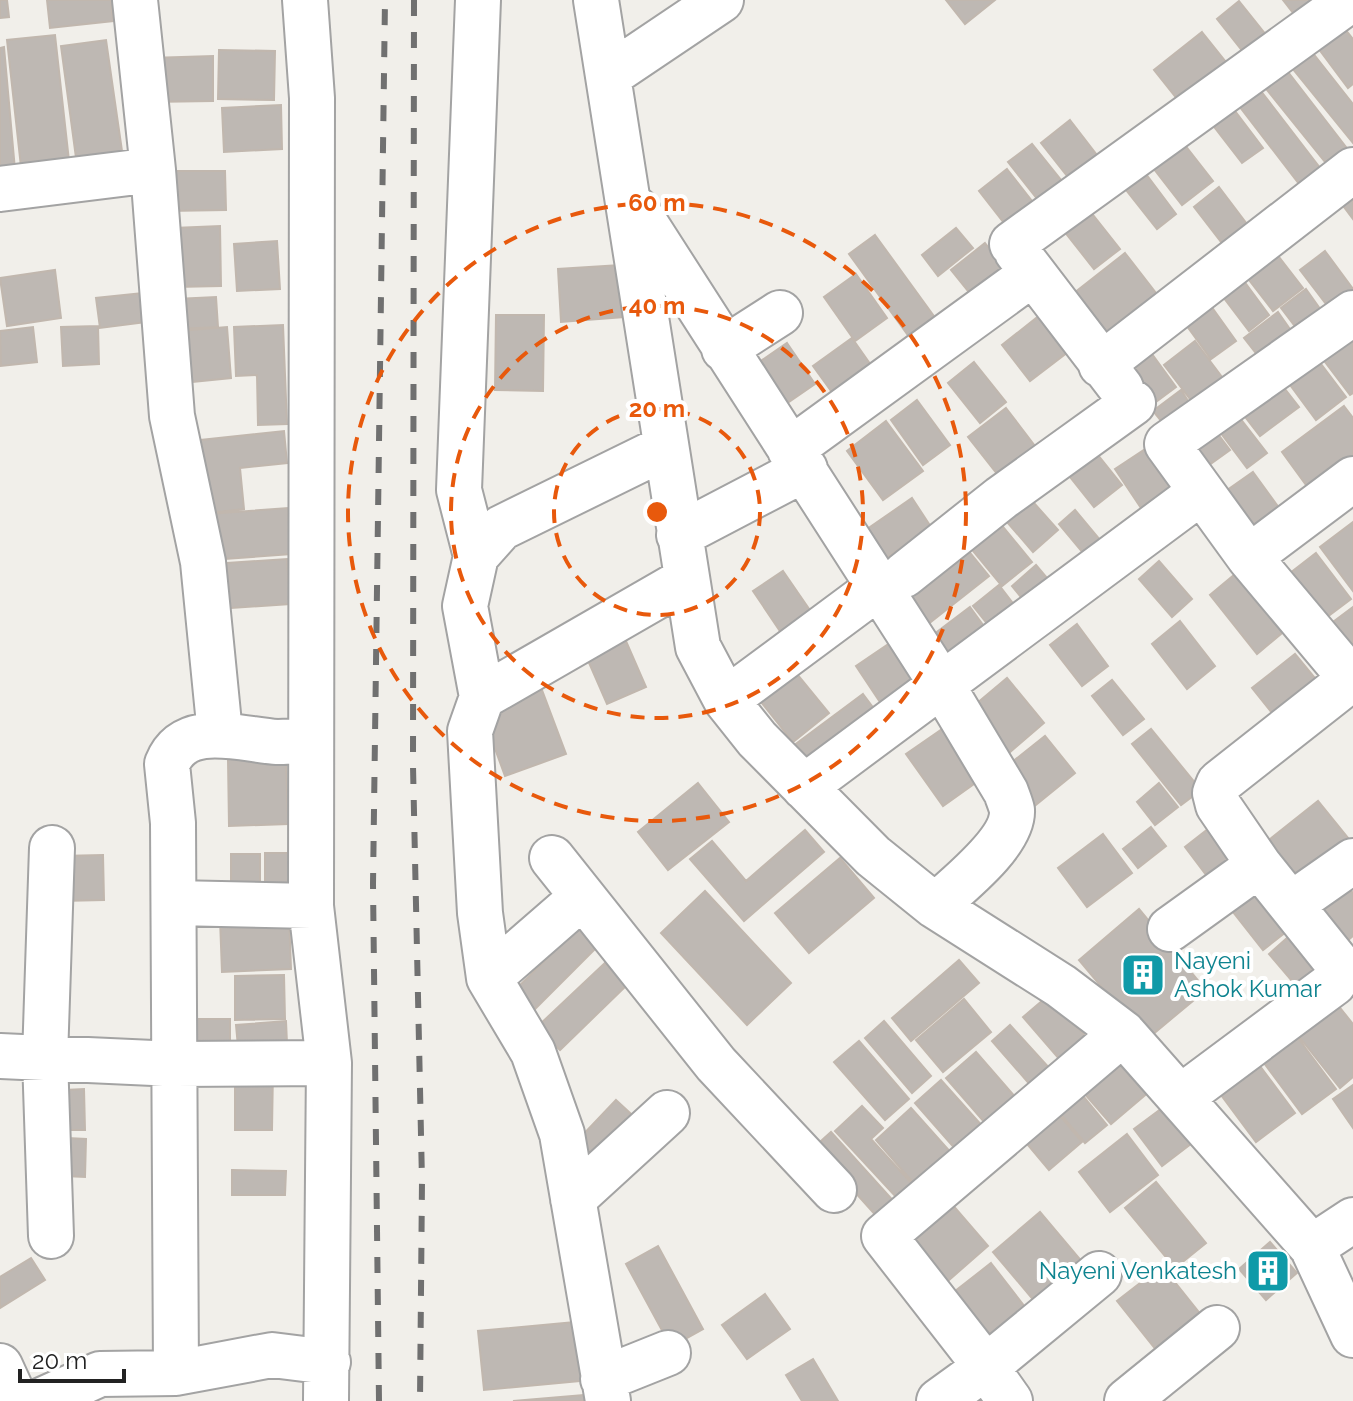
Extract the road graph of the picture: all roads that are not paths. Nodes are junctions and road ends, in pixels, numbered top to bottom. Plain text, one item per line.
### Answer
1 (135, 0) edge
2 (305, 0) edge
3 (478, 0) edge
4 (596, 0) edge
5 (721, 0) edge
6 (1350, 0) edge
7 (608, 76) junction
8 (153, 170) junction
9 (1353, 170) edge
10 (0, 189) edge
11 (628, 197) junction
12 (1014, 247) junction
13 (780, 313) dead end
14 (1353, 313) edge
15 (724, 349) junction
16 (1101, 365) junction
17 (1133, 403) junction
18 (1167, 444) junction
19 (664, 448) junction
20 (798, 460) junction
21 (1353, 479) edge
22 (1201, 492) junction
23 (679, 535) junction
24 (476, 556) junction
25 (1249, 557) junction
26 (687, 579) junction
27 (890, 582) junction
28 (1352, 680) edge
29 (942, 685) junction
30 (482, 697) junction
31 (726, 700) junction
32 (220, 734) junction
33 (310, 740) junction
34 (804, 787) junction
35 (52, 848) dead end
36 (552, 858) dead end
37 (1353, 861) edge
38 (1259, 865) junction
39 (582, 897) junction
40 (174, 903) junction
41 (1293, 903) junction
42 (311, 906) junction
43 (935, 906) junction
44 (1170, 929) dead end
45 (489, 978) junction
46 (1123, 1033) junction
47 (0, 1056) edge
48 (45, 1058) junction
49 (329, 1063) junction
50 (175, 1064) junction
51 (1181, 1097) junction
52 (667, 1113) dead end
53 (834, 1190) dead end
54 (573, 1199) junction
55 (1353, 1220) edge
56 (51, 1236) dead end
57 (1312, 1247) junction
58 (1099, 1274) dead end
59 (1217, 1328) dead end
60 (1353, 1335) edge
61 (668, 1353) dead end
62 (0, 1366) edge
63 (152, 1382) edge
64 (327, 1382) edge
65 (998, 1384) edge
66 (605, 1390) edge
67 (16, 1401) edge
68 (40, 1401) edge
69 (939, 1401) edge
70 (1127, 1401) edge

1 - 8 street
2 - 33 street
3 - 24 street
4 - 7 street
5 - 7 street
6 - 12 street
7 - 11 street
8 - 10 street
8 - 32 street
9 - 16 street
11 - 15 street
11 - 19 street
12 - 16 street
12 - 20 street
13 - 15 street
14 - 18 street
15 - 20 street
16 - 17 street
17 - 18 street
17 - 27 street
18 - 22 street
19 - 23 street
19 - 24 street
20 - 23 street
20 - 27 street
21 - 25 street
22 - 25 street
22 - 29 street
23 - 26 street
24 - 30 street
25 - 28 street
26 - 30 street
26 - 31 street
27 - 29 street
27 - 31 street
28 - 38 street
29 - 34 street
29 - 43 street
30 - 45 street
31 - 34 street
32 - 33 street
32 - 40 street
33 - 42 street
34 - 43 street
35 - 48 street
36 - 39 street
37 - 41 street
38 - 41 street
38 - 44 street
39 - 45 street
39 - 53 street
40 - 42 street
40 - 50 street
41 - 51 street
42 - 49 street
43 - 46 street
45 - 54 street
46 - 51 street
46 - 65 street
47 - 48 street
48 - 50 street
48 - 56 street
49 - 50 street
49 - 64 street
50 - 63 street
51 - 57 street
52 - 54 street
54 - 66 street
55 - 57 street
57 - 60 street
58 - 65 street
59 - 70 street
61 - 66 street
62 - 67 street
63 - 64 street
63 - 68 street
65 - 69 street

